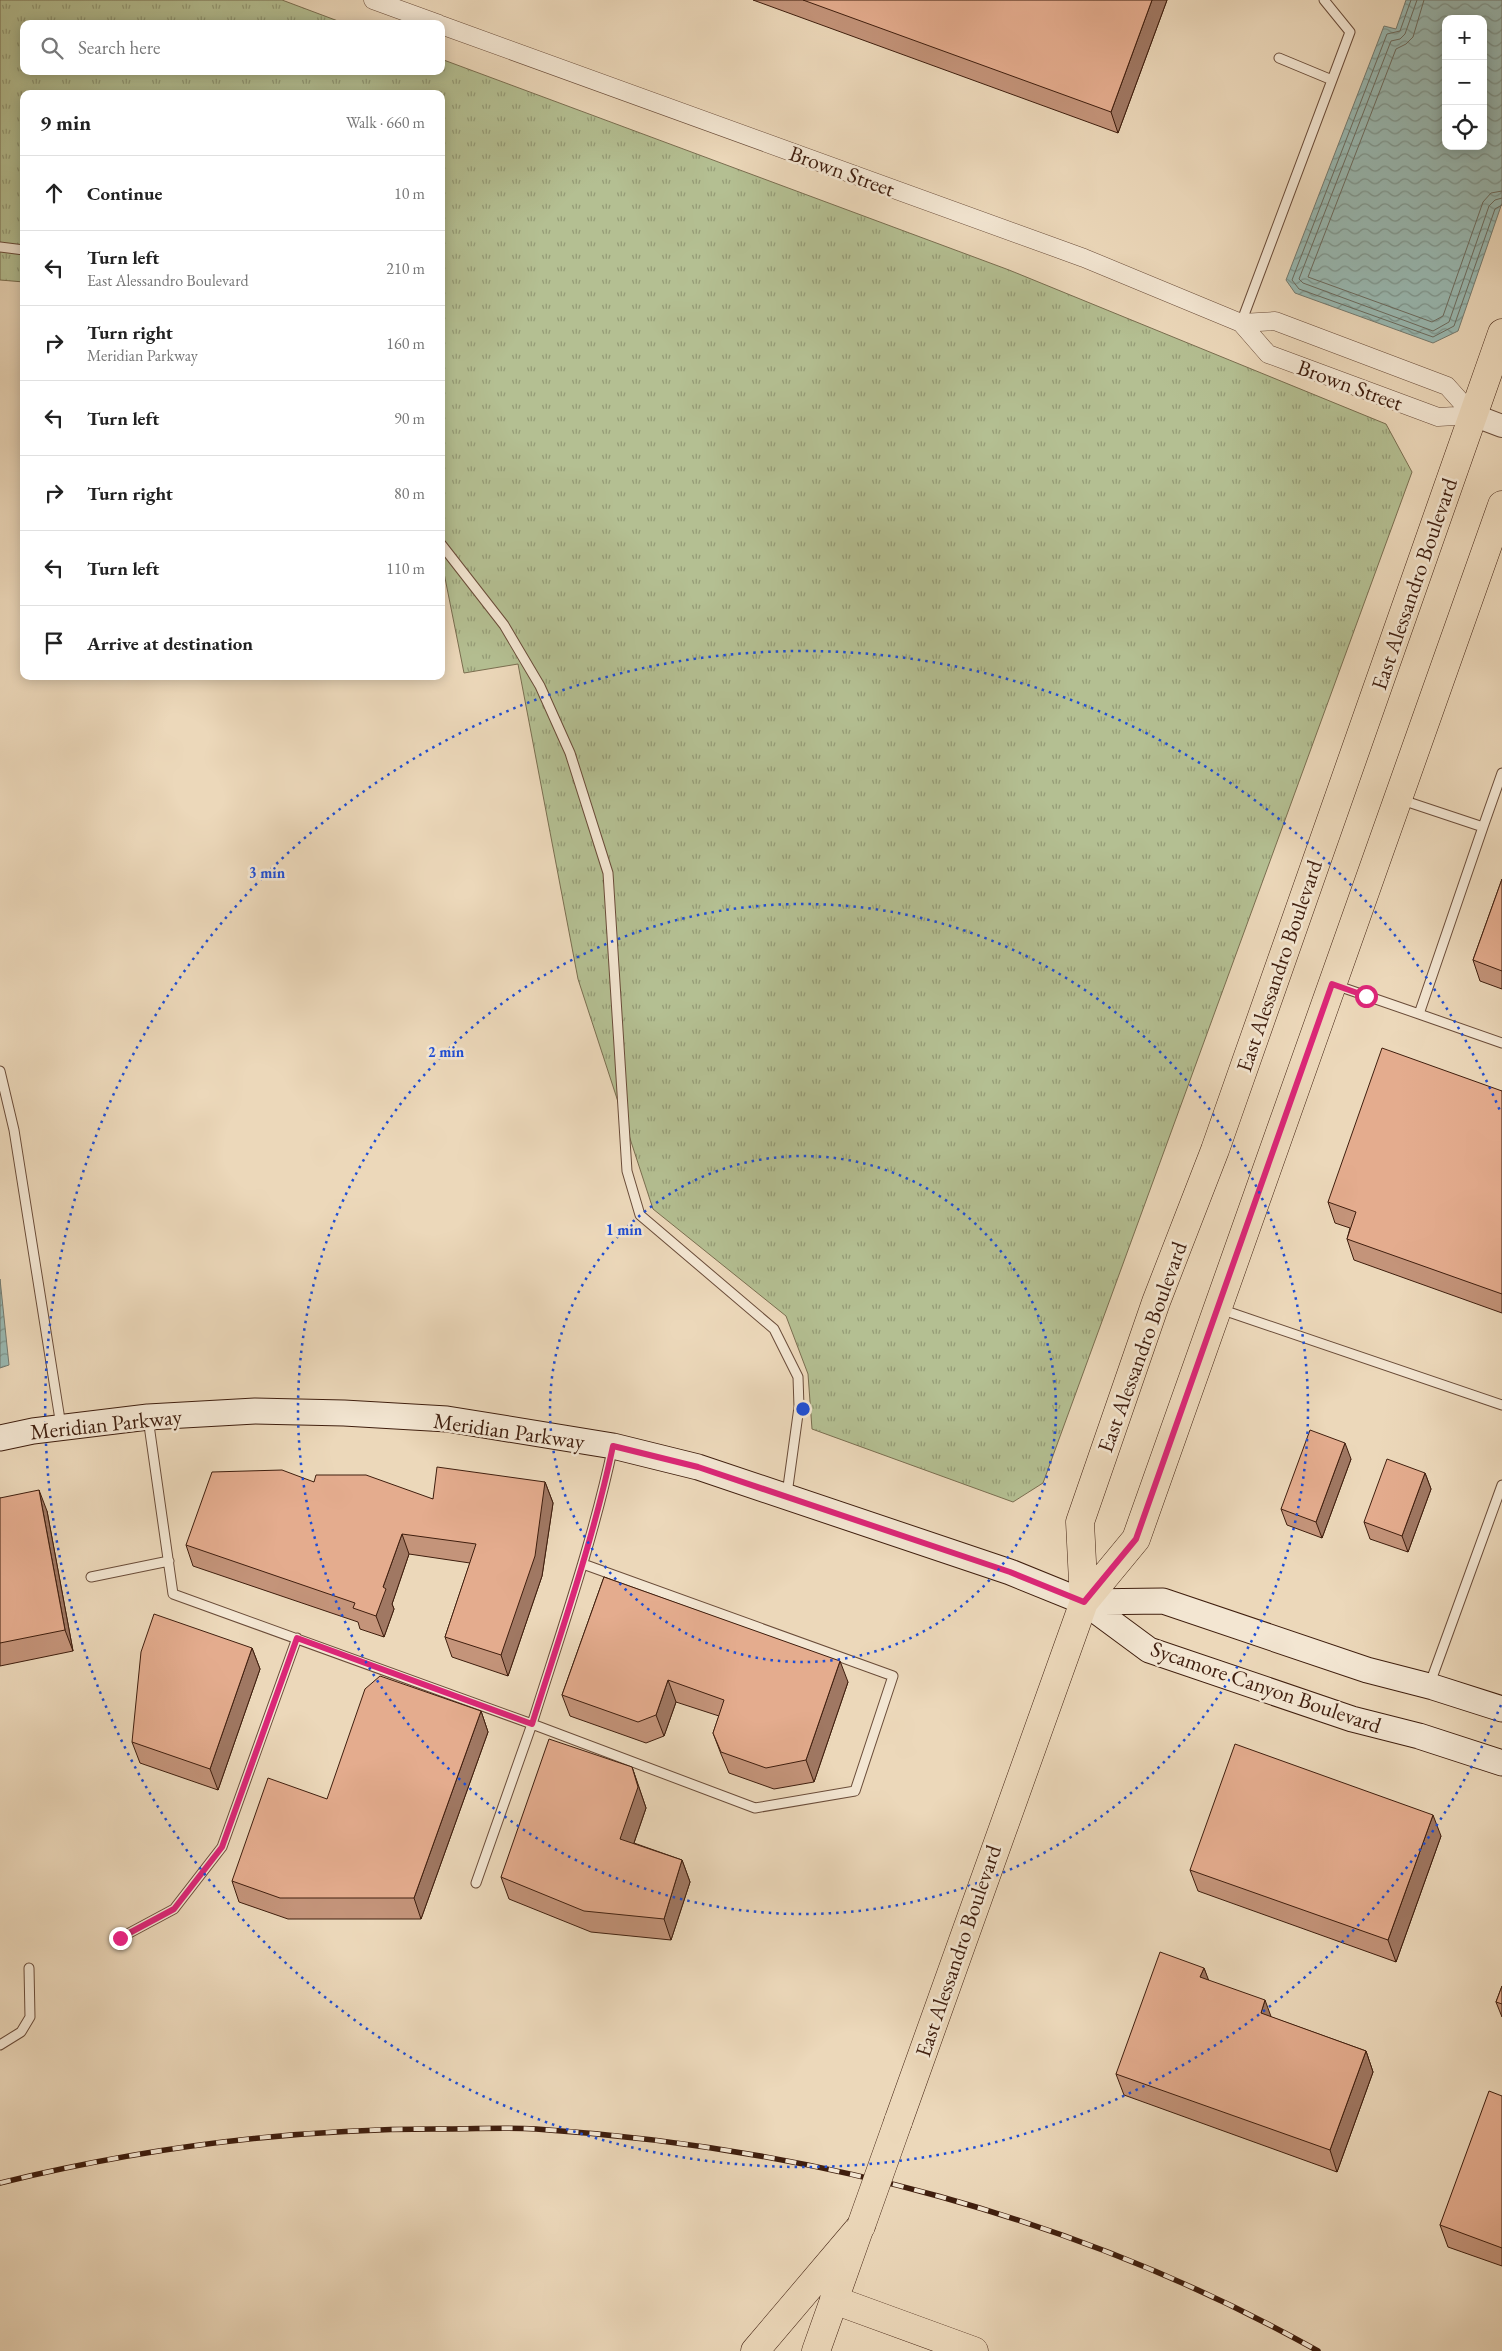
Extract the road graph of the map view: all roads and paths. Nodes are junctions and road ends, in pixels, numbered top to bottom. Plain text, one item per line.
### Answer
1 (376, 0) edge
2 (1324, 0) edge
3 (429, 20) edge
4 (445, 26) edge
5 (1279, 58) dead end
6 (1332, 80) junction
7 (0, 247) edge
8 (20, 250) edge
9 (1241, 323) junction
10 (1502, 333) edge
11 (1473, 415) junction
12 (1502, 426) edge
13 (1502, 505) edge
14 (445, 549) edge
15 (1502, 773) edge
16 (1500, 785) edge
17 (1398, 799) junction
18 (1482, 827) junction
19 (1332, 984) junction
20 (1419, 1014) junction
21 (1502, 1043) edge
22 (0, 1071) edge
23 (1218, 1308) junction
24 (1502, 1405) edge
25 (148, 1417) junction
26 (62, 1428) junction
27 (0, 1438) edge
28 (613, 1446) junction
29 (1502, 1485) edge
30 (786, 1497) junction
31 (169, 1561) junction
32 (582, 1564) junction
33 (91, 1577) dead end
34 (1084, 1602) junction
35 (297, 1638) junction
36 (1429, 1686) junction
37 (1502, 1709) edge
38 (532, 1724) junction
39 (1502, 1763) edge
40 (476, 1883) dead end
41 (120, 1938) dead end
42 (30, 1968) dead end
43 (0, 2045) edge
44 (861, 2226) junction
45 (834, 2300) junction
46 (819, 2344) edge
47 (755, 2351) edge
48 (974, 2351) edge

1 - 3 street, Brown Street
2 - 6 lane
4 - 9 street, Brown Street
5 - 6 lane
6 - 9 lane
7 - 8 lane
9 - 11 street, Brown Street
9 - 11 street, Brown Street
10 - 11 main road, East Alessandro Boulevard
11 - 12 street, Brown Street
11 - 34 main road, East Alessandro Boulevard
13 - 17 main road, East Alessandro Boulevard
14 - 30 lane
15 - 16 lane
16 - 18 lane
17 - 18 lane
17 - 19 main road, East Alessandro Boulevard
18 - 20 lane
19 - 20 lane
19 - 23 main road, East Alessandro Boulevard
20 - 21 lane
22 - 26 lane
23 - 24 lane
23 - 34 main road, East Alessandro Boulevard
25 - 26 main road, Meridian Parkway
25 - 28 main road, Meridian Parkway
25 - 31 lane
26 - 27 main road, Meridian Parkway
28 - 30 main road, Meridian Parkway
28 - 32 lane
29 - 36 lane
30 - 34 main road, Meridian Parkway
31 - 33 lane
31 - 35 lane
32 - 38 lane
32 - 38 lane
34 - 36 main road
34 - 39 main road, Sycamore Canyon Boulevard
34 - 44 main road, East Alessandro Boulevard, bridge
35 - 38 lane
35 - 41 lane
36 - 37 main road
38 - 40 lane
42 - 43 lane
44 - 45 main road, East Alessandro Boulevard
44 - 47 main road
45 - 46 main road, East Alessandro Boulevard
45 - 48 main road

